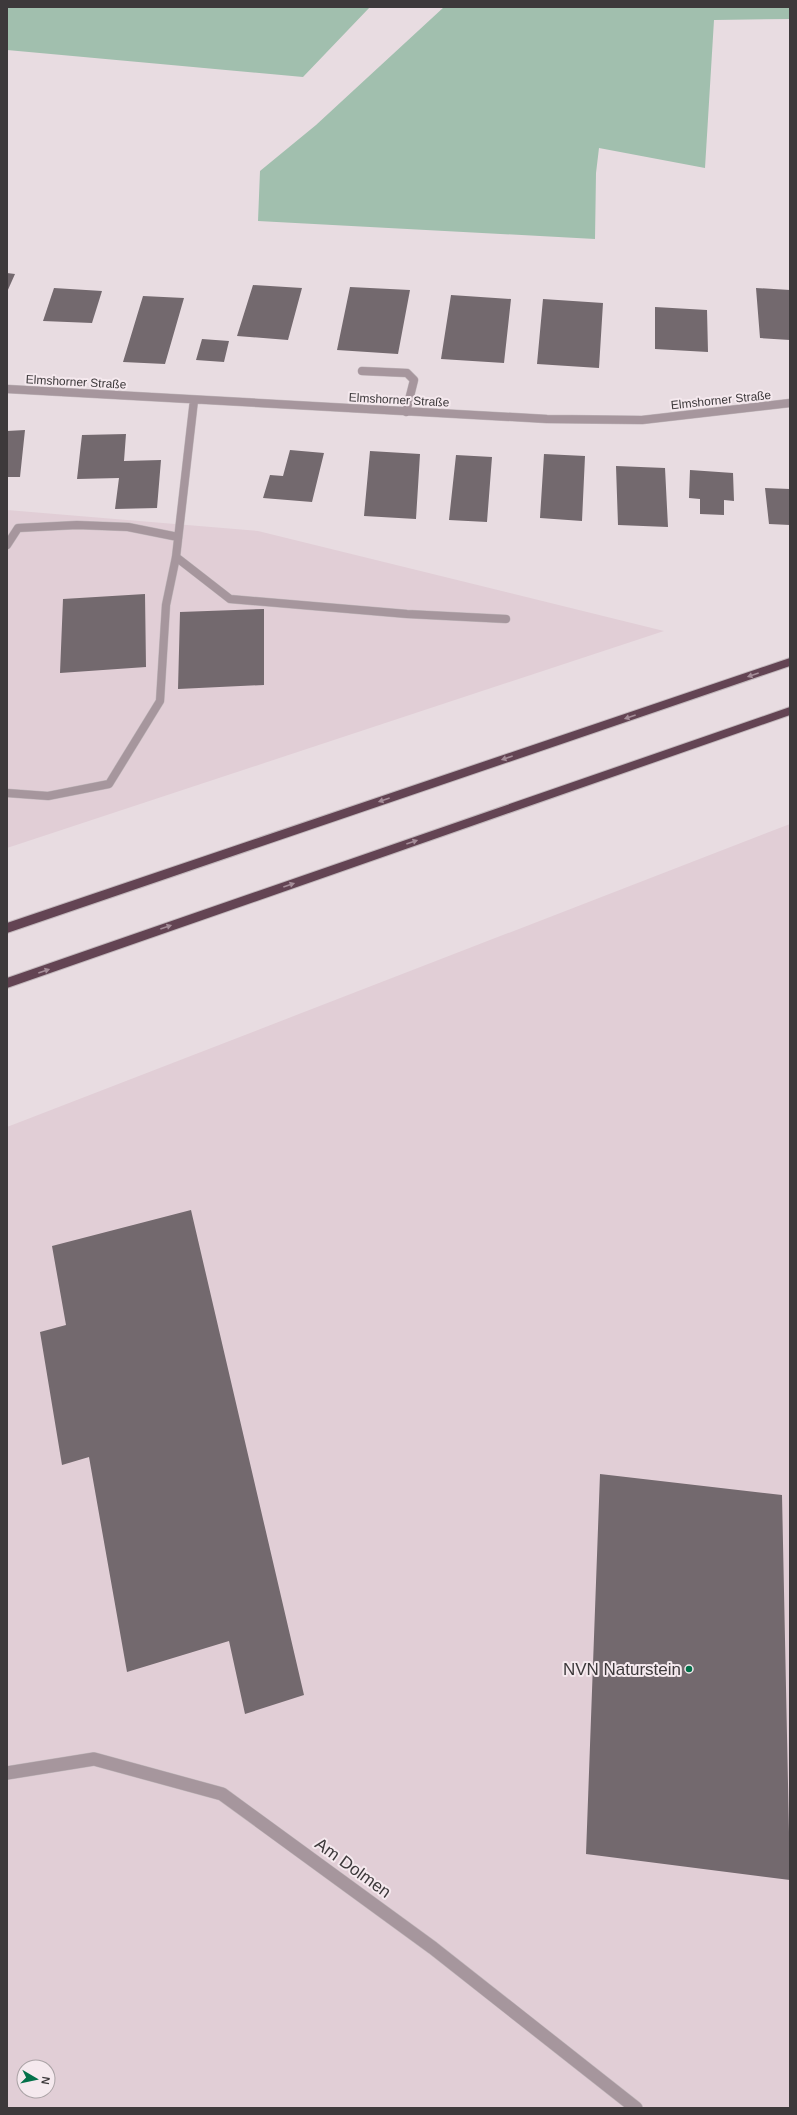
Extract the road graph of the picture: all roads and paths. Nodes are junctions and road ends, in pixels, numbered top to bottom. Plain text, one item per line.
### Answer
1 (362, 371) dead end
2 (7, 389) edge
3 (194, 400) junction
4 (790, 403) edge
5 (406, 412) junction
6 (178, 537) junction
7 (7, 544) edge
8 (176, 557) junction
9 (506, 619) dead end
10 (790, 662) edge
11 (790, 710) edge
12 (7, 793) edge
13 (7, 928) edge
14 (7, 984) edge
15 (7, 1773) edge
16 (636, 2108) edge

1 - 5 street
2 - 3 street, Elmshorner Straße
3 - 5 street, Elmshorner Straße
3 - 6 street
4 - 5 street, Elmshorner Straße
6 - 7 street
6 - 8 street
8 - 9 street
8 - 12 street
10 -> 13 highway
14 -> 11 highway
15 - 16 street, Am Dolmen

